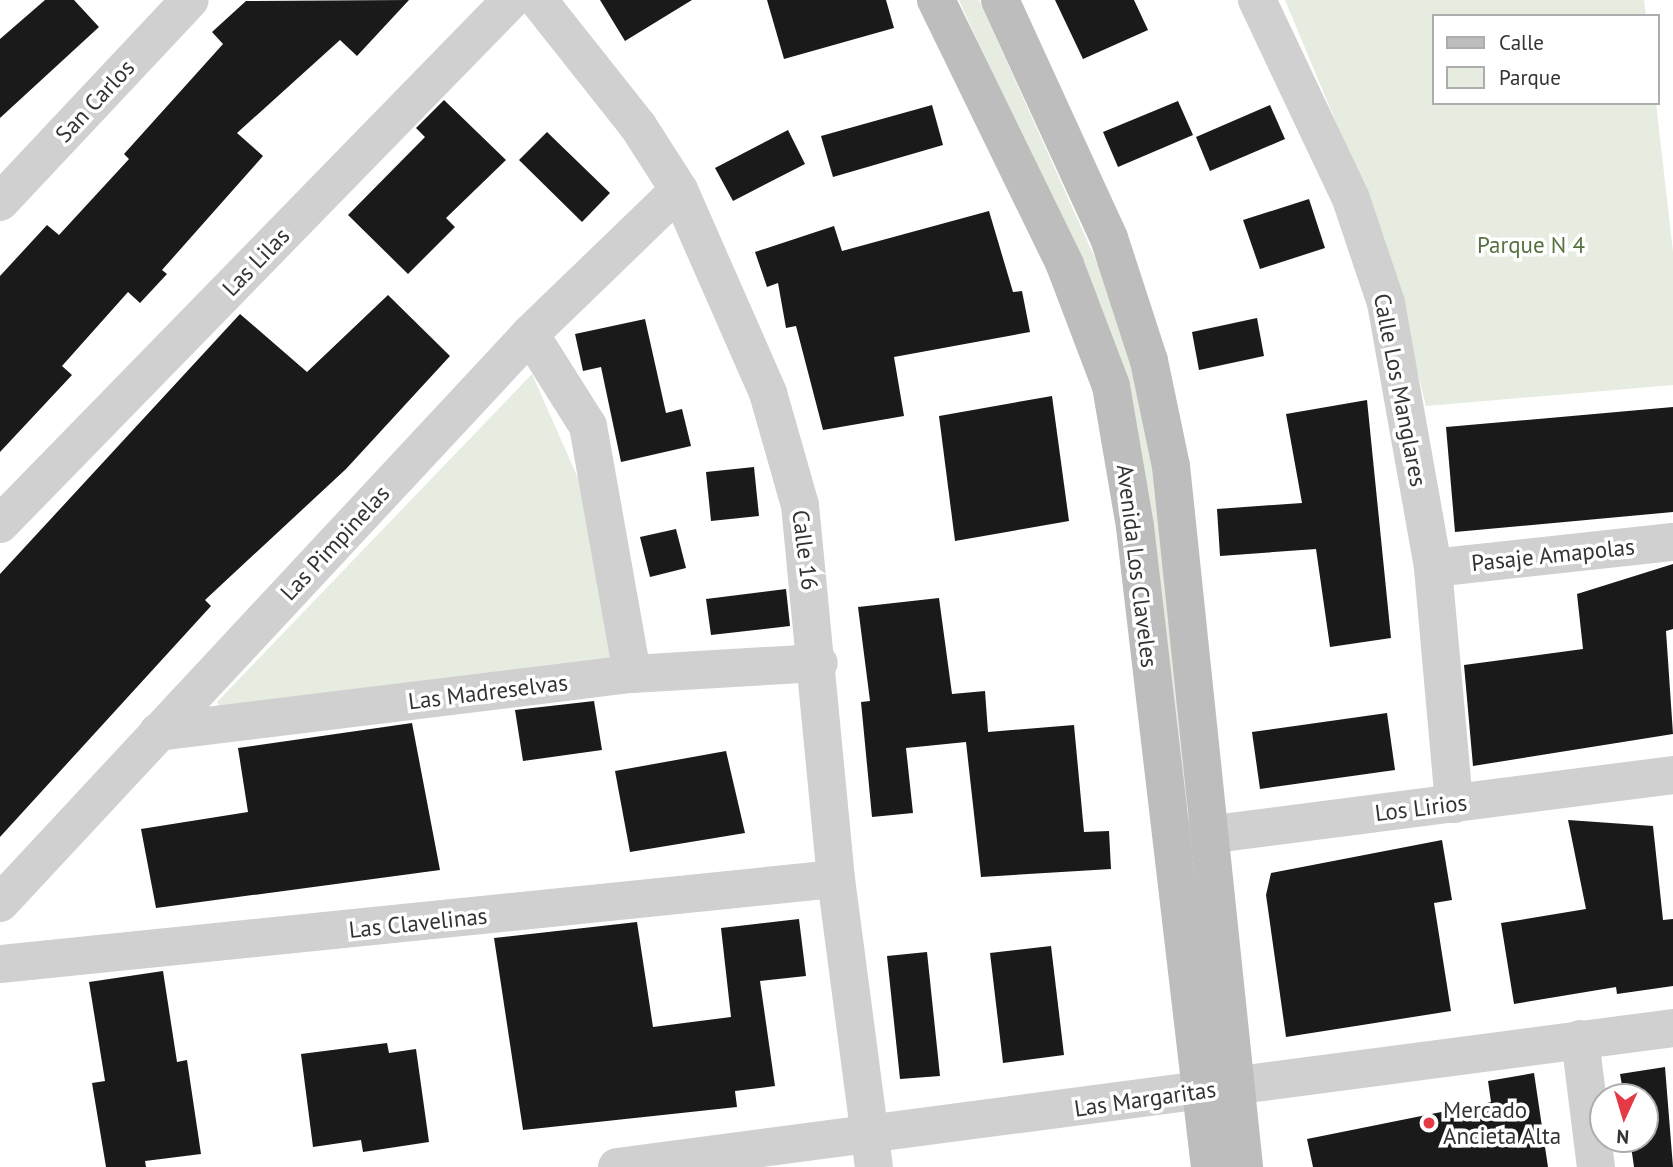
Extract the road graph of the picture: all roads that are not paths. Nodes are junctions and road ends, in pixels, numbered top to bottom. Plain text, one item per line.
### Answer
1 (190, 0) edge
2 (511, 0) edge
3 (538, 0) edge
4 (936, 0) edge
5 (1000, 0) edge
6 (1257, 0) edge
7 (679, 190) junction
8 (0, 202) edge
9 (530, 334) junction
10 (0, 524) edge
11 (1673, 542) edge
12 (1433, 568) junction
13 (819, 663) junction
14 (632, 674) junction
15 (158, 732) junction
16 (1673, 775) edge
17 (1454, 804) junction
18 (1210, 834) junction
19 (1169, 839) junction
20 (836, 878) junction
21 (0, 903) edge
22 (0, 964) edge
23 (1673, 1028) edge
24 (1580, 1039) junction
25 (1217, 1089) junction
26 (872, 1152) edge
27 (617, 1167) edge
28 (1210, 1167) edge
29 (1244, 1167) edge
30 (1597, 1167) edge

1 - 8 street, San Carlos
2 - 10 street, Las Lilas
3 - 7 street, Calle 16
4 - 19 street, Avenida Los Claveles
5 - 18 street, Avenida Los Claveles
6 - 12 street, Calle Los Manglares
7 - 9 street, Las Pimpinelas
7 - 13 street, Calle 16
9 - 14 street
9 - 15 street, Las Pimpinelas
11 - 12 street, Pasaje Amapolas
12 - 17 street, Calle Los Manglares
13 - 14 street, Las Madreselvas
13 - 20 street, Calle 16
14 - 15 street, Las Madreselvas
15 - 21 street, Las Pimpinelas
16 - 17 street, Los Lirios
17 - 18 street, Los Lirios
18 - 19 street, Los Lirios
18 - 25 street, Avenida Los Claveles
19 - 25 street, Avenida Los Claveles
20 - 22 street, Las Clavelinas
20 - 26 street, Calle 16
23 - 24 street, Las Margaritas
24 - 25 street, Las Margaritas
24 - 30 street
25 - 26 street, Las Margaritas
25 - 28 street, Avenida Los Claveles
25 - 29 street, Avenida Los Claveles
26 - 27 street, Las Margaritas

